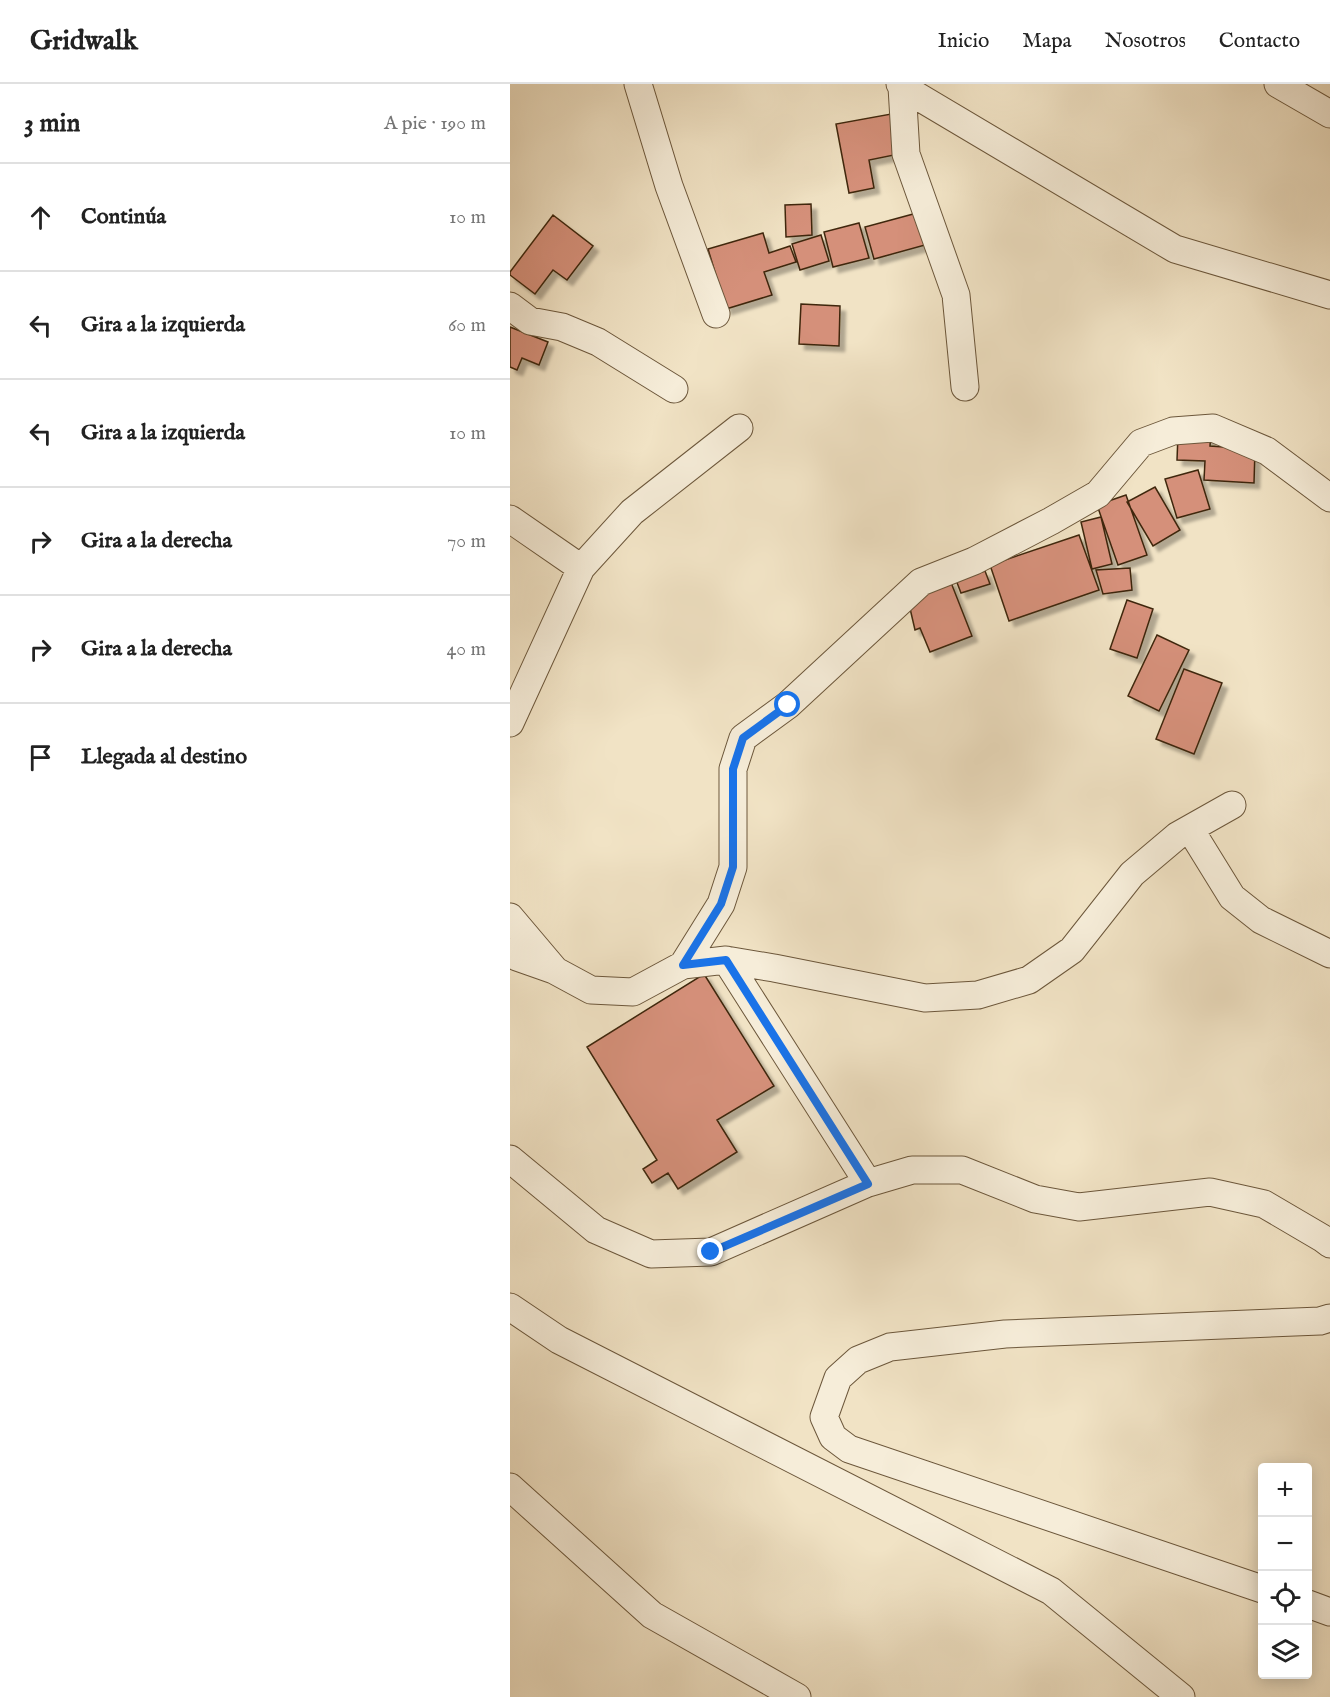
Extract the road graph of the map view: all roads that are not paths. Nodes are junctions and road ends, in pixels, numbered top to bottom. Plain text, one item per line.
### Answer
1 (638, 84) edge
2 (1278, 84) edge
3 (901, 86) edge
4 (1330, 114) edge
5 (1330, 296) edge
6 (510, 306) edge
7 (716, 314) dead end
8 (965, 387) dead end
9 (674, 389) dead end
10 (739, 428) dead end
11 (1330, 498) edge
12 (510, 519) edge
13 (581, 568) junction
14 (510, 723) edge
15 (1232, 805) dead end
16 (1190, 830) junction
17 (510, 917) edge
18 (510, 952) edge
19 (1330, 954) edge
20 (726, 960) junction
21 (683, 965) junction
22 (554, 970) junction
23 (510, 1159) edge
24 (868, 1184) junction
25 (1330, 1244) edge
26 (510, 1306) edge
27 (1330, 1318) edge
28 (510, 1487) edge
29 (1258, 1587) edge
30 (1312, 1605) edge
31 (1330, 1611) edge
32 (797, 1697) edge
33 (1180, 1697) edge

1 - 7 street
2 - 4 street
3 - 5 street
3 - 8 street
6 - 9 street
10 - 13 street
11 - 21 street
12 - 13 street
13 - 14 street
15 - 16 street
16 - 19 street
16 - 20 street
17 - 22 street
18 - 22 street
20 - 21 street
20 - 24 street
21 - 22 street
23 - 24 street
24 - 25 street
26 - 33 street
27 - 29 street
28 - 32 street
30 - 31 street

